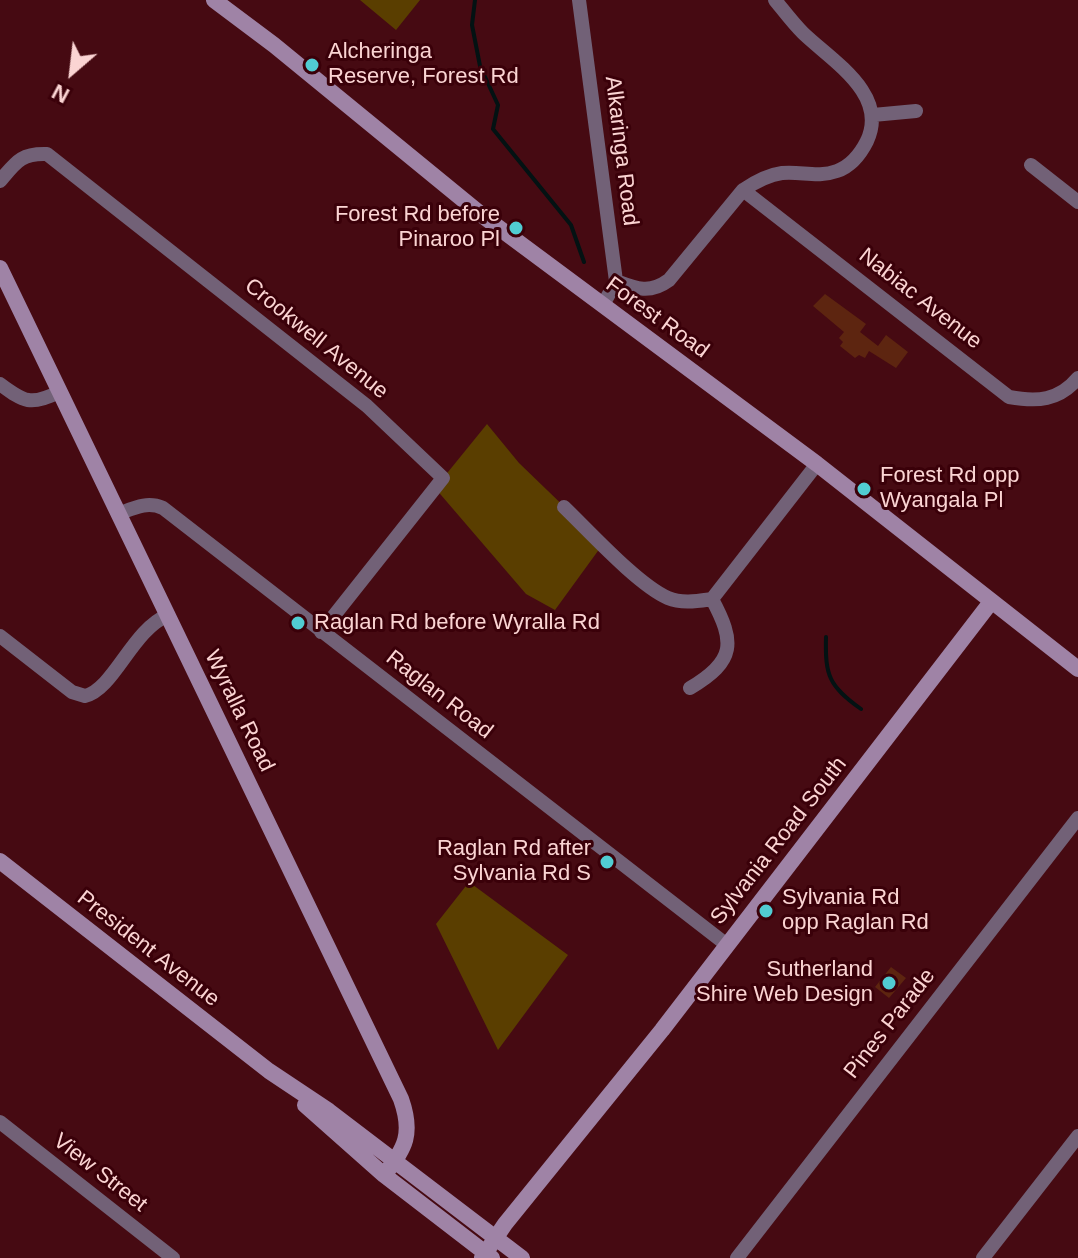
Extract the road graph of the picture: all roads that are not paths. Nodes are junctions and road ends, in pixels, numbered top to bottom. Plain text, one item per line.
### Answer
1 (214, 0) edge
2 (579, 0) edge
3 (775, 0) edge
4 (916, 111) dead end
5 (873, 115) junction
6 (1031, 165) dead end
7 (0, 181) edge
8 (743, 190) junction
9 (1078, 202) edge
10 (0, 268) edge
11 (616, 281) junction
12 (603, 305) junction
13 (1078, 378) edge
14 (0, 384) edge
15 (59, 392) junction
16 (817, 464) junction
17 (564, 507) dead end
18 (118, 514) junction
19 (712, 599) junction
20 (991, 602) junction
21 (168, 615) junction
22 (321, 632) junction
23 (0, 636) edge
24 (1075, 661) edge
25 (690, 688) dead end
26 (1078, 818) edge
27 (0, 861) edge
28 (727, 945) junction
29 (269, 1071) junction
30 (0, 1122) edge
31 (1078, 1136) edge
32 (396, 1160) junction
33 (384, 1175) junction
34 (496, 1238) junction
35 (487, 1256) edge
36 (173, 1258) edge
37 (522, 1258) edge
38 (737, 1258) edge
39 (983, 1258) edge

1 - 12 street, Forest Road
2 - 11 street, Alkaringa Road
3 - 5 street
4 - 5 street
5 - 8 street
6 - 9 street
7 - 22 street, Crookwell Avenue
8 - 11 street
8 - 13 street, Nabiac Avenue
10 - 15 street, Wyralla Road
11 - 12 street
12 - 16 street, Forest Road
14 - 15 street
15 - 18 street, Wyralla Road
16 - 19 street
16 - 20 street, Forest Road
17 - 19 street
18 - 21 street, Wyralla Road
18 - 22 street, Raglan Road
19 - 25 street
20 - 24 street, Forest Road
20 - 28 street, Sylvania Road South
21 - 23 street
21 - 32 street, Wyralla Road
22 - 28 street, Raglan Road
26 - 38 street, Pines Parade
27 - 29 street, President Avenue
28 - 34 street, Sylvania Road South
29 - 32 street, President Avenue
29 - 33 street, President Avenue
30 - 36 street, View Street
31 - 39 street
32 - 33 street, Wyralla Road
32 - 34 street, President Avenue
33 - 35 street, President Avenue
34 - 35 street, Sylvania Road South
34 - 37 street, President Avenue

